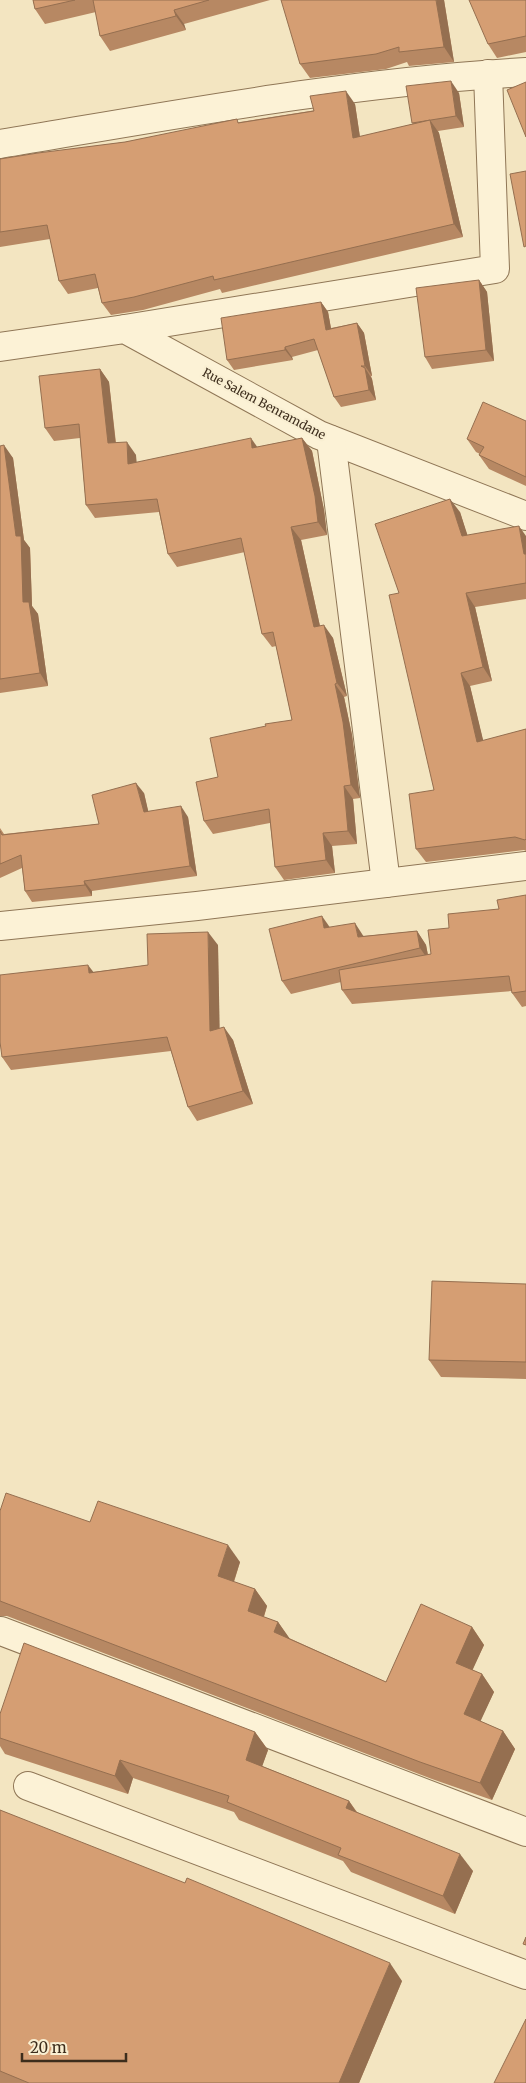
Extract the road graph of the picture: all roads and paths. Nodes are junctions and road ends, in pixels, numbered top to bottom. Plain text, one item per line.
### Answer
1 (526, 72) edge
2 (488, 74) junction
3 (0, 144) edge
4 (125, 329) junction
5 (0, 347) edge
6 (331, 440) junction
7 (526, 516) edge
8 (526, 866) edge
9 (386, 883) junction
10 (0, 926) edge
11 (1, 1631) edge
12 (28, 1786) dead end
13 (526, 1832) edge
14 (526, 1975) edge

1 - 2 street
2 - 3 street
2 - 4 street
4 - 5 street
4 - 6 street, Rue Salem Benramdane
6 - 7 street, Rue Salem Benramdane
6 - 9 street
8 - 9 street
9 - 10 street
11 - 13 street
12 - 14 street

